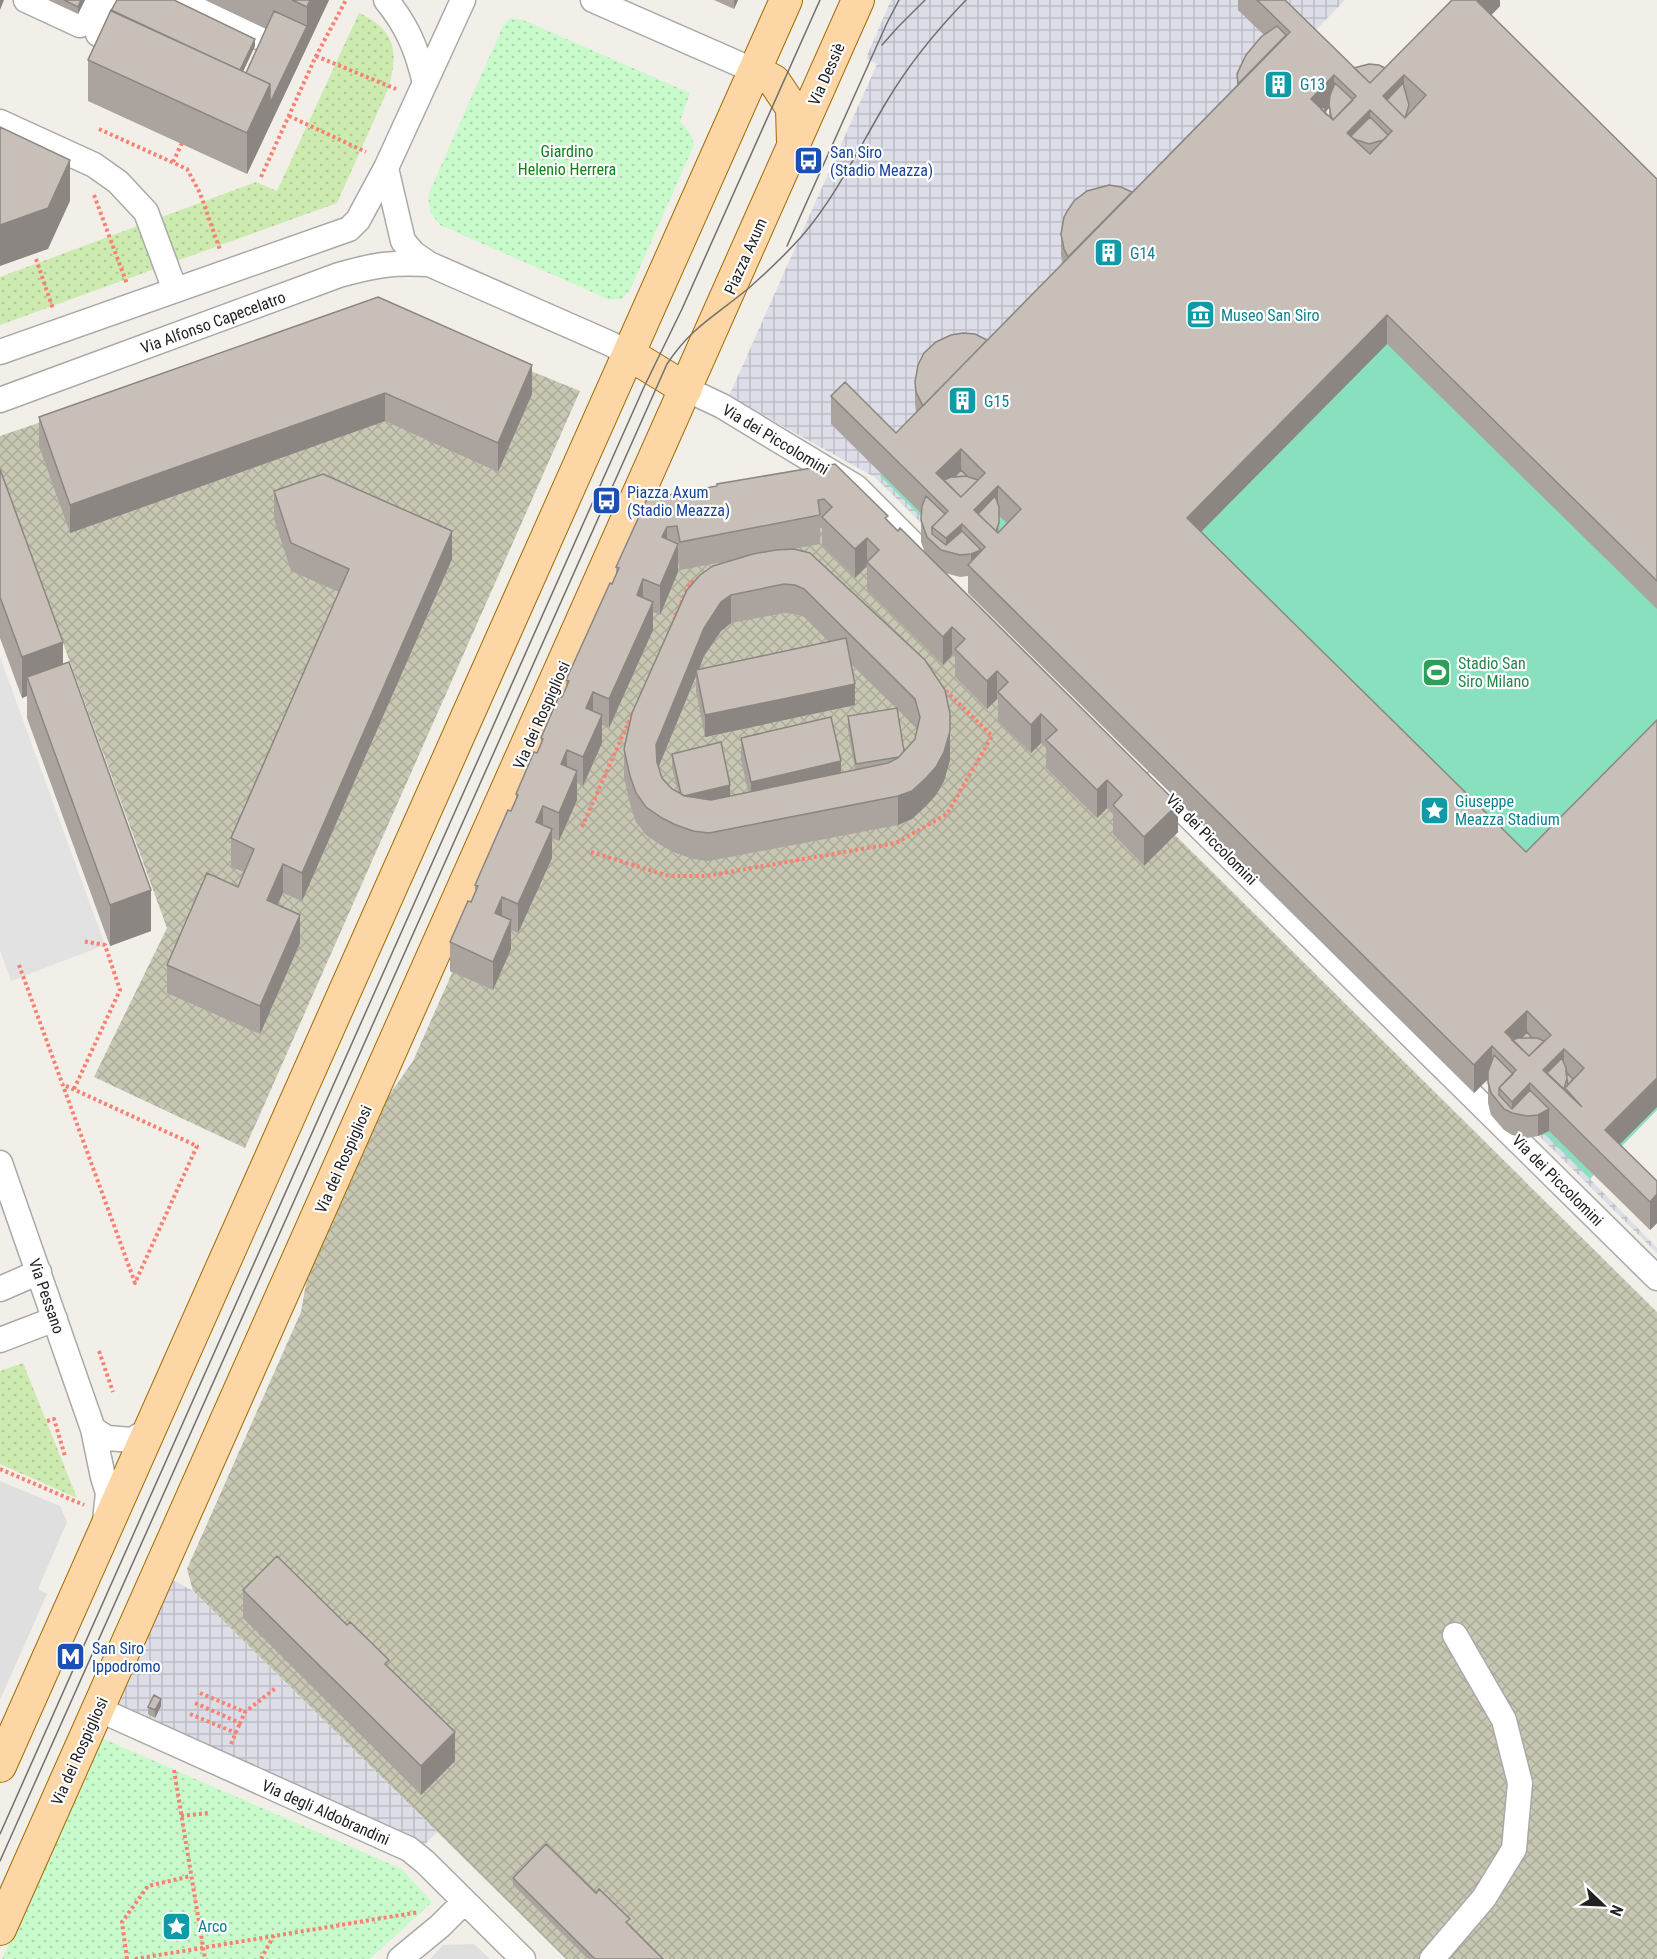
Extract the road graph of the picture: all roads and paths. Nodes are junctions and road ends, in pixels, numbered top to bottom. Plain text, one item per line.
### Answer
1 (26, 0) edge
2 (92, 0) edge
3 (114, 0) edge
4 (181, 0) edge
5 (346, 0) edge
6 (386, 0) edge
7 (463, 0) edge
8 (593, 0) edge
9 (786, 0) edge
10 (858, 0) edge
11 (258, 37) dead end
12 (316, 56) junction
13 (148, 58) edge
14 (755, 71) junction
15 (425, 83) junction
16 (396, 89) dead end
17 (289, 116) junction
18 (0, 122) edge
19 (99, 129) dead end
20 (182, 143) dead end
21 (793, 148) junction
22 (366, 153) dead end
23 (173, 162) junction
24 (386, 168) junction
25 (261, 177) dead end
26 (94, 195) dead end
27 (222, 256) dead end
28 (36, 259) dead end
29 (429, 264) junction
30 (129, 290) dead end
31 (175, 290) junction
32 (56, 317) dead end
33 (0, 352) edge
34 (629, 354) junction
35 (686, 389) junction
36 (0, 400) edge
37 (936, 566) edge
38 (702, 580) edge
39 (672, 624) edge
40 (941, 686) edge
41 (634, 710) edge
42 (1140, 768) edge
43 (582, 827) dead end
44 (591, 852) dead end
45 (82, 941) dead end
46 (19, 965) dead end
47 (62, 1084) junction
48 (74, 1089) junction
49 (0, 1163) edge
50 (39, 1272) junction
51 (1657, 1278) edge
52 (0, 1289) edge
53 (55, 1319) junction
54 (0, 1340) edge
55 (99, 1351) dead end
56 (113, 1392) dead end
57 (47, 1421) dead end
58 (93, 1429) junction
59 (150, 1430) junction
60 (65, 1456) dead end
61 (0, 1469) edge
62 (97, 1520) junction
63 (1455, 1635) dead end
64 (277, 1688) dead end
65 (200, 1693) dead end
66 (195, 1703) dead end
67 (98, 1709) junction
68 (245, 1712) junction
69 (190, 1714) dead end
70 (240, 1723) junction
71 (236, 1733) junction
72 (229, 1749) dead end
73 (0, 1766) edge
74 (173, 1767) dead end
75 (208, 1813) dead end
76 (181, 1816) junction
77 (191, 1876) junction
78 (464, 1902) junction
79 (426, 1913) dead end
80 (0, 1929) edge
81 (274, 1935) junction
82 (204, 1948) junction
83 (127, 1959) edge
84 (135, 1959) edge
85 (206, 1959) edge
86 (261, 1959) edge
87 (400, 1959) edge
88 (523, 1959) edge
89 (1432, 1959) edge

1 - 2 street
3 - 13 street
4 - 11 street
5 - 12 path
6 - 15 street
7 - 15 street
8 - 14 street, Piazza Axum
9 - 14 main road
10 - 21 main road, Via Dessiè
12 - 16 path
12 - 17 path
14 - 21 main road, Piazza Axum
14 - 34 main road
15 - 24 street
17 - 22 path
17 - 25 path
18 - 31 street
19 - 23 path
20 - 23 path
21 - 35 main road, Piazza Axum
23 - 27 path
24 - 29 street
24 - 31 street
26 - 30 path
28 - 32 path
29 - 34 street
29 - 36 street, Via Alfonso Capecelatro
31 - 33 street
34 - 35 main road
34 - 59 main road
35 - 37 street, Via dei Piccolomini
35 - 67 main road, Via dei Rospigliosi
38 - 39 path
40 - 44 path
41 - 43 path
42 - 51 street, Via dei Piccolomini
45 - 48 path
46 - 47 path
47 - 48 path
47 - 48 path
49 - 50 street, Via Pessano
50 - 52 street
50 - 53 street, Via Pessano
53 - 54 street
53 - 58 street, Via Pessano
55 - 56 path
57 - 60 path
58 - 59 street
58 - 62 street, Via Pessano
59 - 62 main road
61 - 62 path
62 - 73 main road
63 - 89 street
64 - 68 path
65 - 68 path
66 - 70 path
67 - 78 street, Via degli Aldobrandini
67 - 80 main road, Via dei Rospigliosi
68 - 70 path
69 - 71 path
70 - 71 path
71 - 72 path
74 - 76 path
75 - 76 path
76 - 77 path
77 - 82 path
77 - 83 path
78 - 87 street
78 - 88 street, Via degli Aldobrandini
79 - 81 path
81 - 82 path
81 - 86 path
82 - 84 path
82 - 85 path

